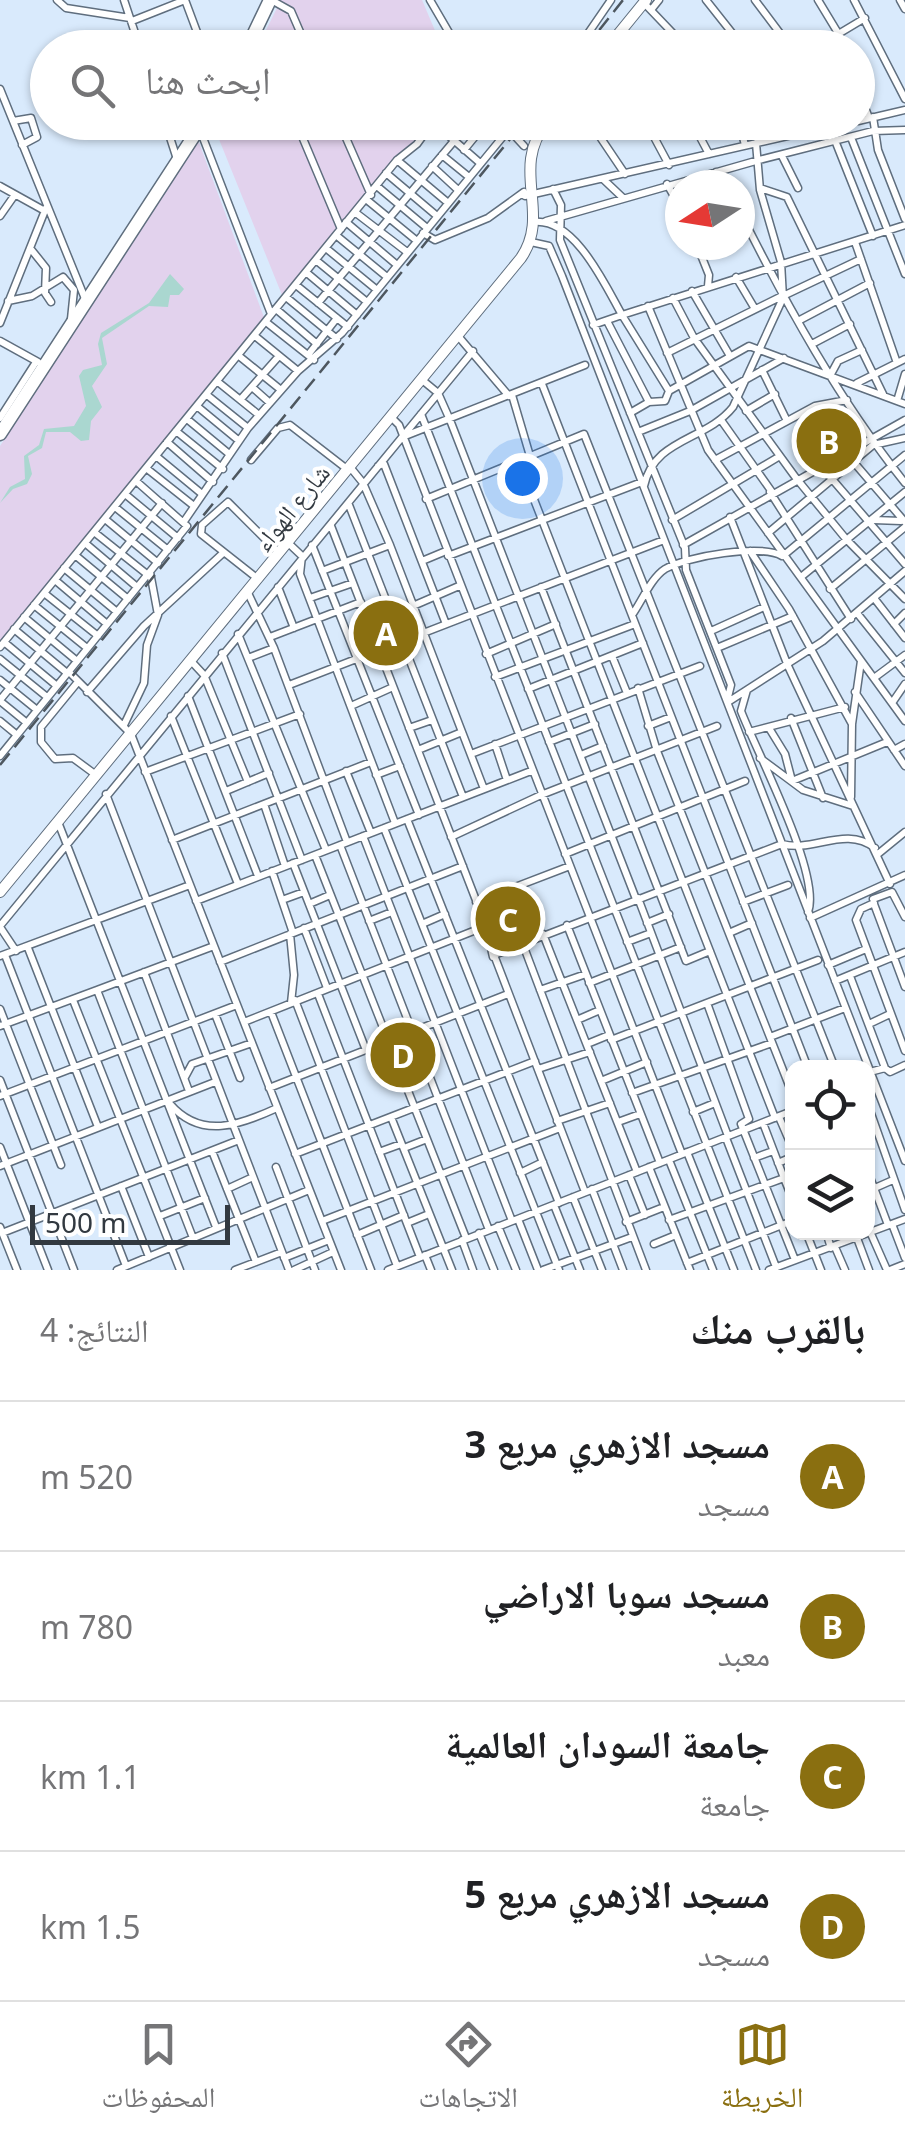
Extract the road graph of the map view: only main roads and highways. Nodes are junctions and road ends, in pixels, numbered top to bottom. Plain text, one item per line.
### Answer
1 (272, 0) edge
2 (646, 5) edge
3 (259, 30) edge
4 (619, 30) edge
5 (623, 30) edge
6 (190, 140) edge
7 (192, 140) edge
8 (528, 140) edge
9 (537, 140) edge
10 (526, 193) junction
11 (86, 294) junction
12 (0, 431) edge
13 (347, 466) junction
14 (285, 541) junction
15 (127, 729) junction
16 (0, 884) edge
17 (0, 892) edge

1 - 3 highway
2 - 4 main road
2 - 5 main road
6 - 11 highway
7 - 11 highway
8 - 10 main road, شارع الهواء
9 - 10 main road, شارع الهواء
10 - 13 main road, شارع الهواء
10 - 13 main road, شارع الهواء
11 - 12 highway
11 - 12 highway
13 - 14 main road, شارع الهواء
14 - 15 main road, شارع الهواء
14 - 15 main road, شارع الهواء
15 - 16 main road, شارع الهواء
15 - 17 main road, شارع الهواء

